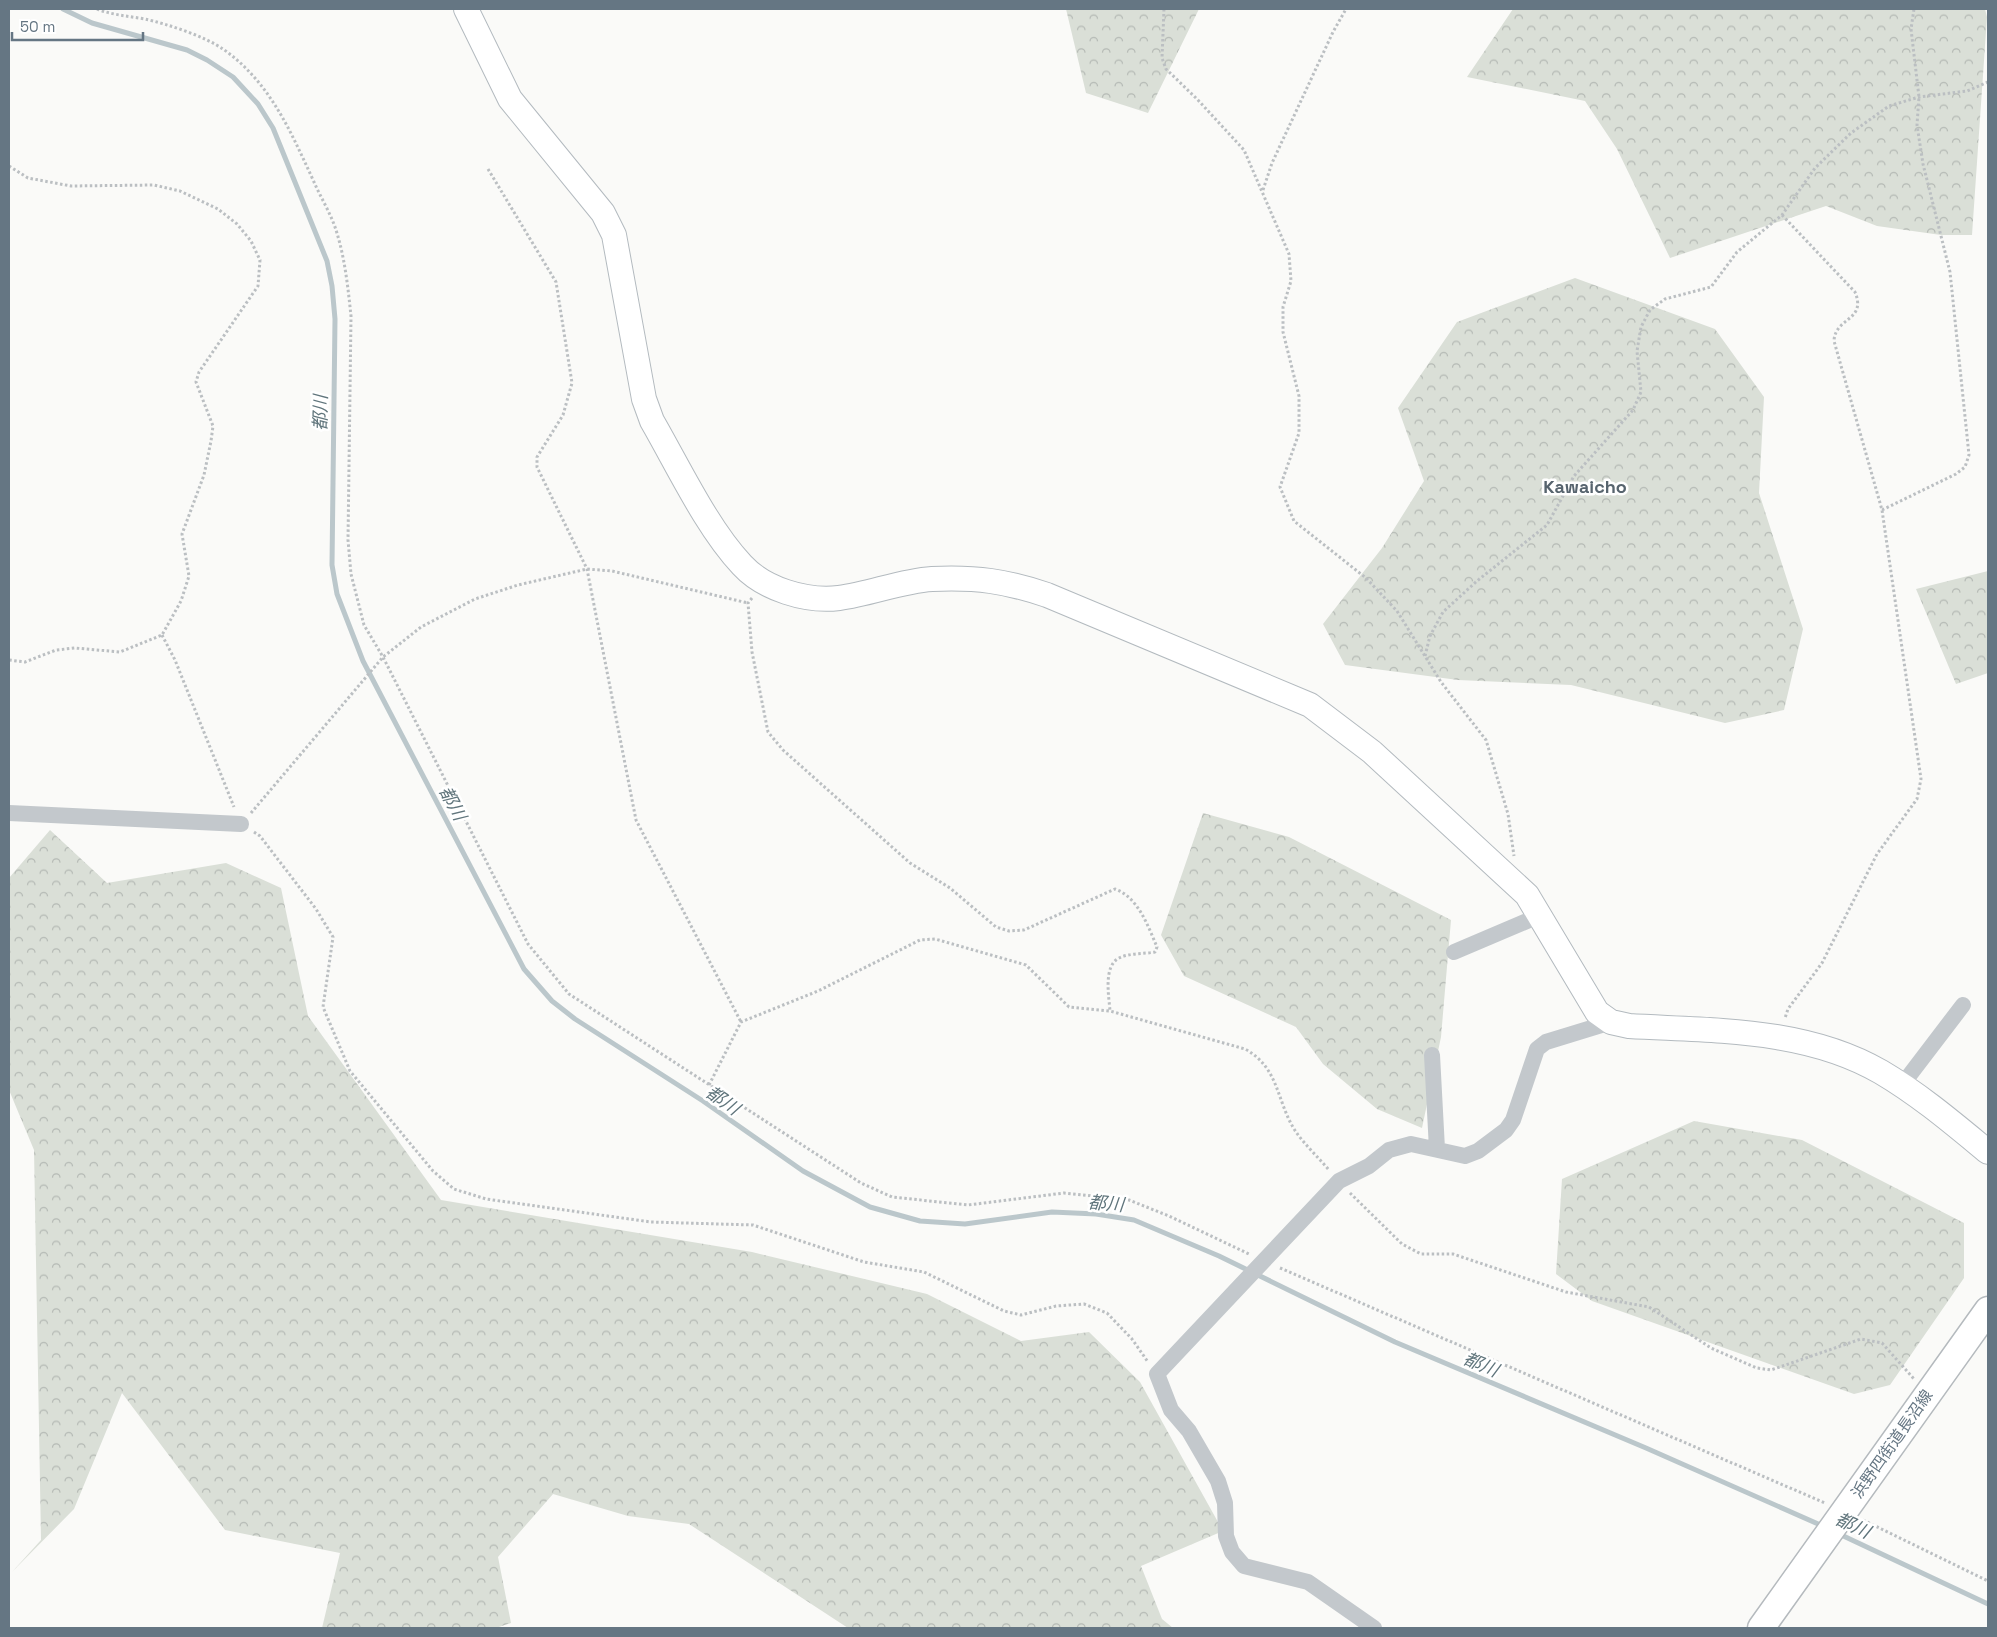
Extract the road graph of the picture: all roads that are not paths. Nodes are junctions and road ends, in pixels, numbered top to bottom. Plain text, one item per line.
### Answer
1 (466, 9) edge
2 (9, 813) edge
3 (241, 824) road end
4 (1540, 915) junction
5 (1454, 952) dead end
6 (1963, 1005) dead end
7 (1611, 1022) junction
8 (1432, 1055) dead end
9 (1902, 1085) junction
10 (1437, 1149) junction
11 (1988, 1152) edge
12 (1988, 1310) edge
13 (1374, 1628) edge
14 (1761, 1628) edge

1 - 4 street
2 - 3 street
4 - 5 street
4 - 7 street
6 - 9 street
7 - 9 street
7 - 10 street
8 - 10 street
9 - 11 street
10 - 13 street
12 - 14 main road, 浜野四街道長沼線

